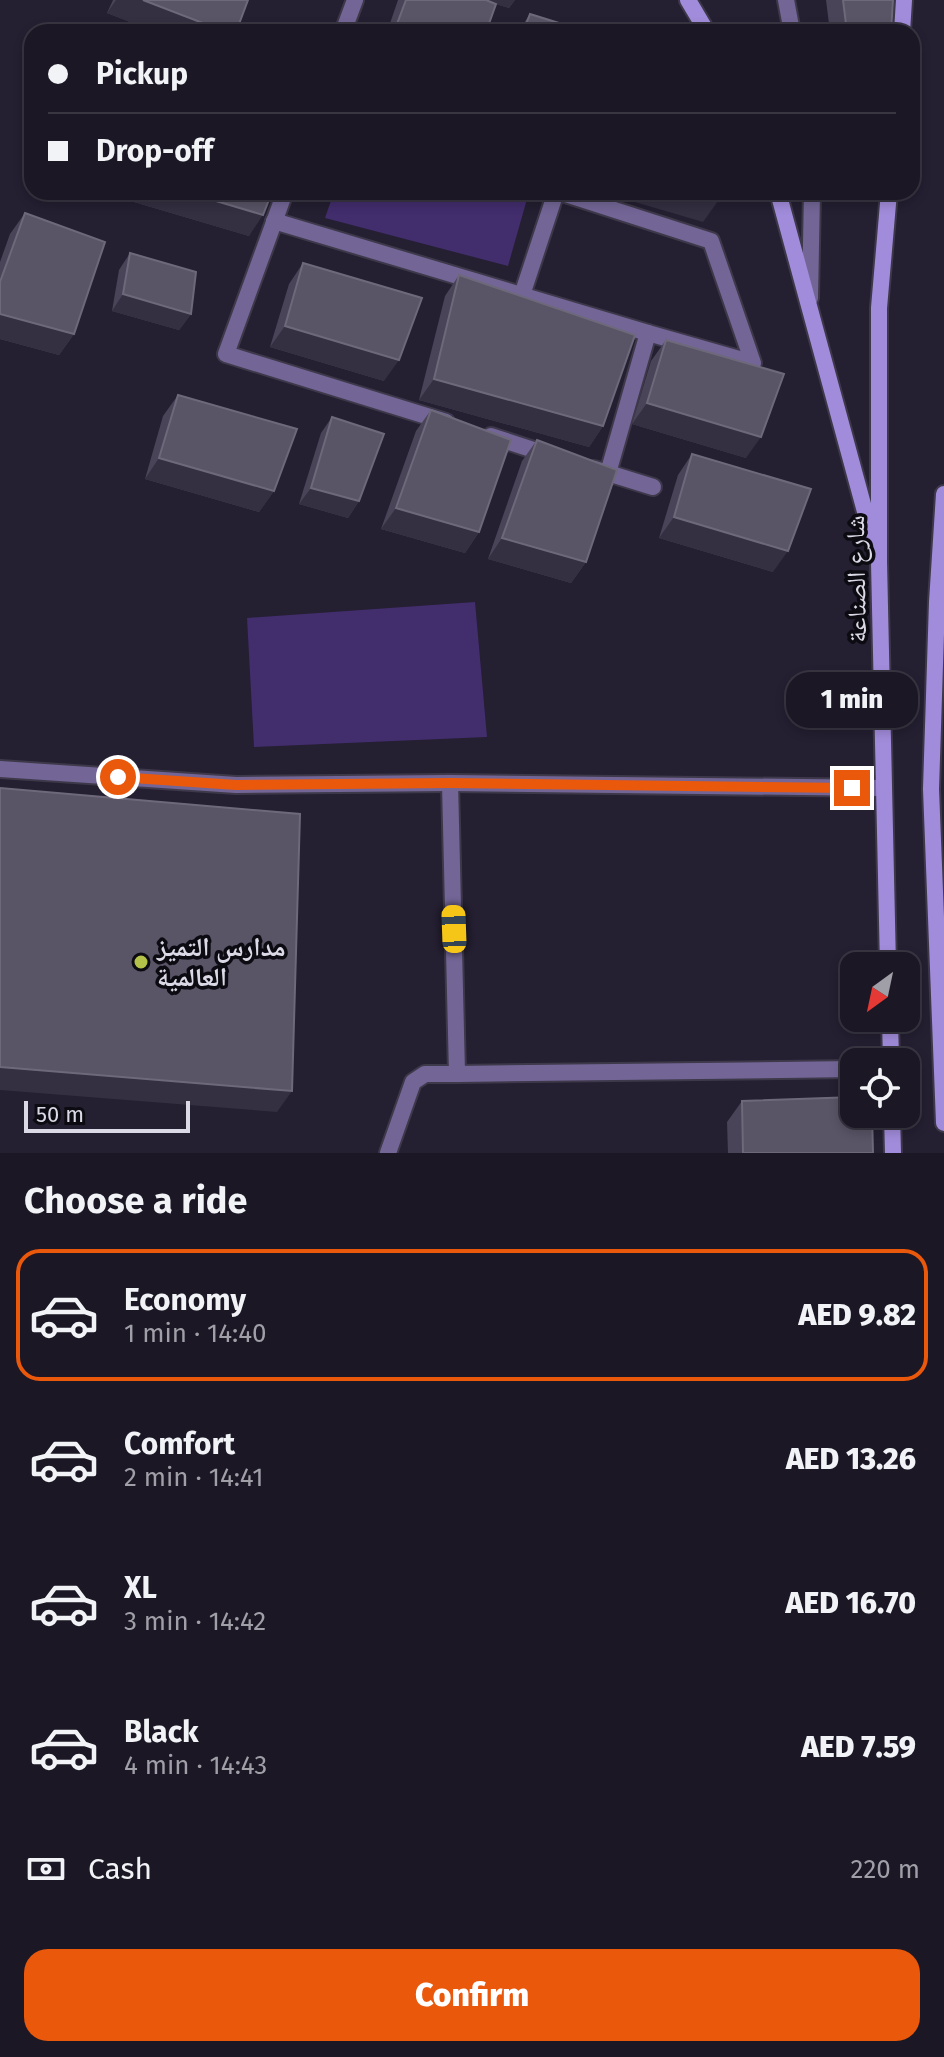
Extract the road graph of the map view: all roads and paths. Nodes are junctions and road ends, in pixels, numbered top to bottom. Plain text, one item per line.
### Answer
1 (355, 0) edge
2 (688, 0) edge
3 (786, 0) edge
4 (904, 0) edge
5 (346, 24) edge
6 (702, 24) edge
7 (790, 24) edge
8 (902, 24) edge
9 (282, 200) edge
10 (554, 200) edge
11 (582, 200) edge
12 (780, 200) edge
13 (812, 200) edge
14 (888, 200) edge
15 (274, 221) junction
16 (522, 295) junction
17 (809, 305) junction
18 (648, 333) junction
19 (608, 473) junction
20 (653, 487) dead end
21 (944, 494) edge
22 (879, 562) junction
23 (0, 769) edge
24 (450, 783) junction
25 (883, 788) junction
26 (938, 830) edge
27 (888, 952) edge
28 (840, 1069) edge
29 (457, 1074) junction
30 (944, 1123) edge
31 (892, 1128) edge
32 (388, 1153) edge
33 (893, 1153) edge

1 - 5 street
2 - 6 street
3 - 7 street
4 - 8 street
9 - 15 street
10 - 16 street
11 - 18 street
12 - 17 street
13 - 17 street
14 - 22 street, شارع الصناعة
15 - 16 street
15 - 19 street
16 - 18 street
17 - 22 street
18 - 19 street
19 - 20 street
21 - 26 street
22 - 25 street, شارع الصناعة
23 - 24 street
24 - 25 street
24 - 29 street
25 - 27 street, شارع الصناعة
26 - 30 street
28 - 29 street
29 - 32 street
31 - 33 street

